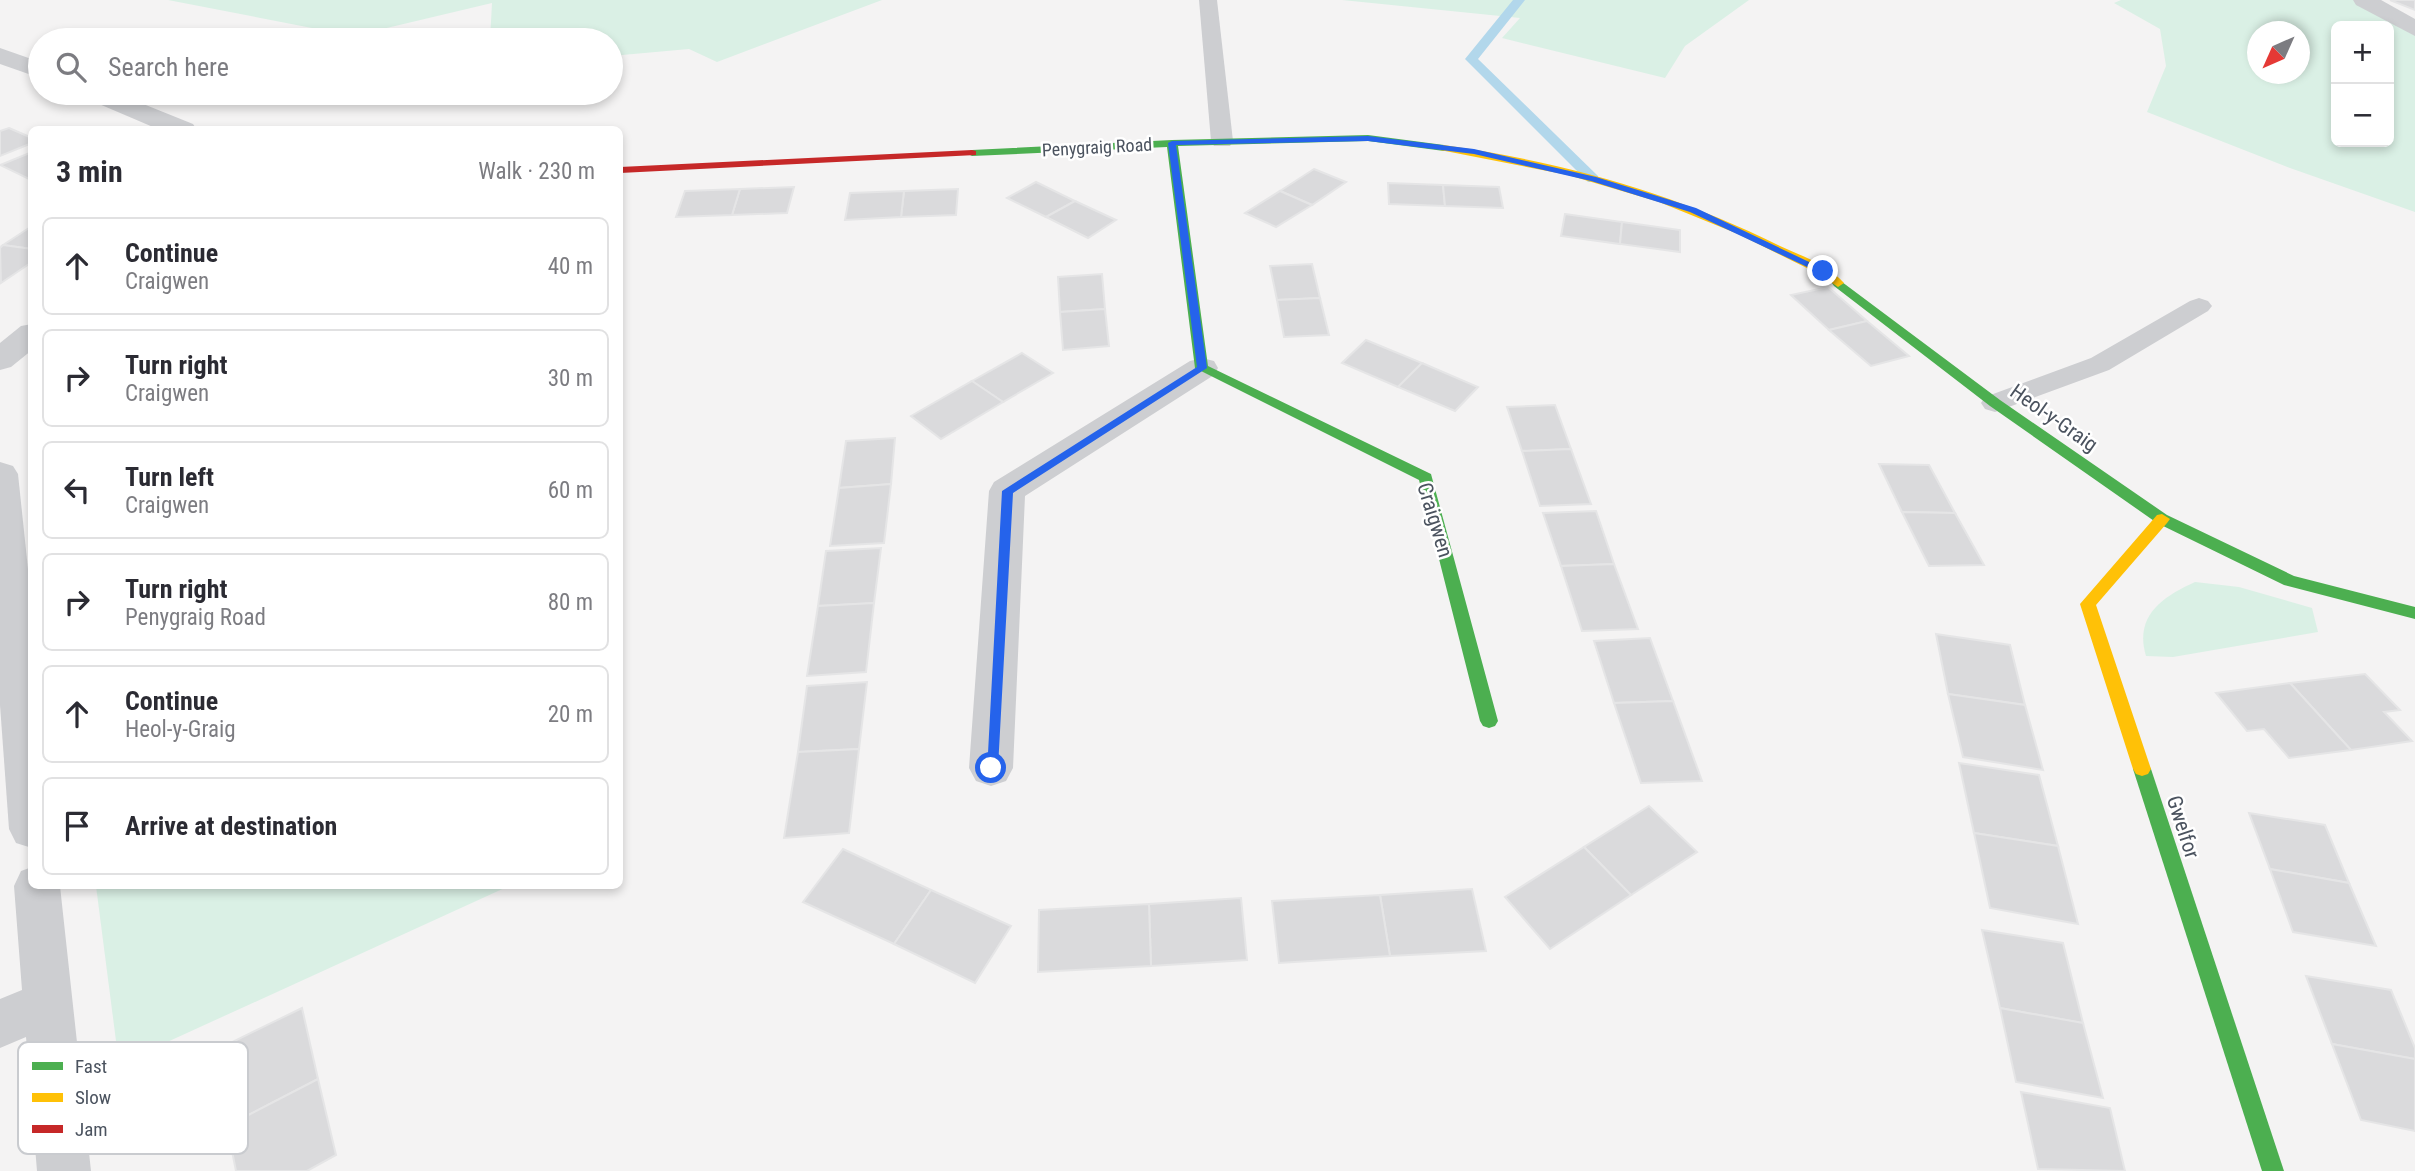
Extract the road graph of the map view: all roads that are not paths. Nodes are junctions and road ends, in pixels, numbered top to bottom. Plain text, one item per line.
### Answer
1 (1208, 0) edge
2 (2364, 0) edge
3 (2415, 29) edge
4 (0, 55) edge
5 (28, 66) edge
6 (123, 105) edge
7 (174, 126) edge
8 (1222, 141) junction
9 (1172, 143) junction
10 (623, 170) edge
11 (1693, 210) joint
12 (2199, 306) dead end
13 (28, 336) edge
14 (0, 360) edge
15 (1202, 368) junction
16 (1995, 403) junction
17 (0, 474) edge
18 (2162, 519) junction
19 (2415, 613) edge
20 (1489, 721) dead end
21 (991, 768) dead end
22 (28, 785) edge
23 (37, 889) edge
24 (47, 1003) junction
25 (0, 1024) edge
26 (51, 1042) edge
27 (2273, 1171) edge

1 - 8 lane
2 - 3 street
4 - 5 street
6 - 7 street
8 - 9 street, Penygraig Road
8 - 11 street, Penygraig Road
9 - 10 street, Penygraig Road
9 - 15 street
11 - 16 street, Heol-y-Graig
12 - 16 lane
13 - 14 street
15 - 20 street, Craigwen
15 - 21 street
16 - 18 street, Heol-y-Graig
17 - 22 street
18 - 19 street, Heol-y-Graig
18 - 27 street, Gwelfor
23 - 24 street
24 - 25 street
24 - 26 street

